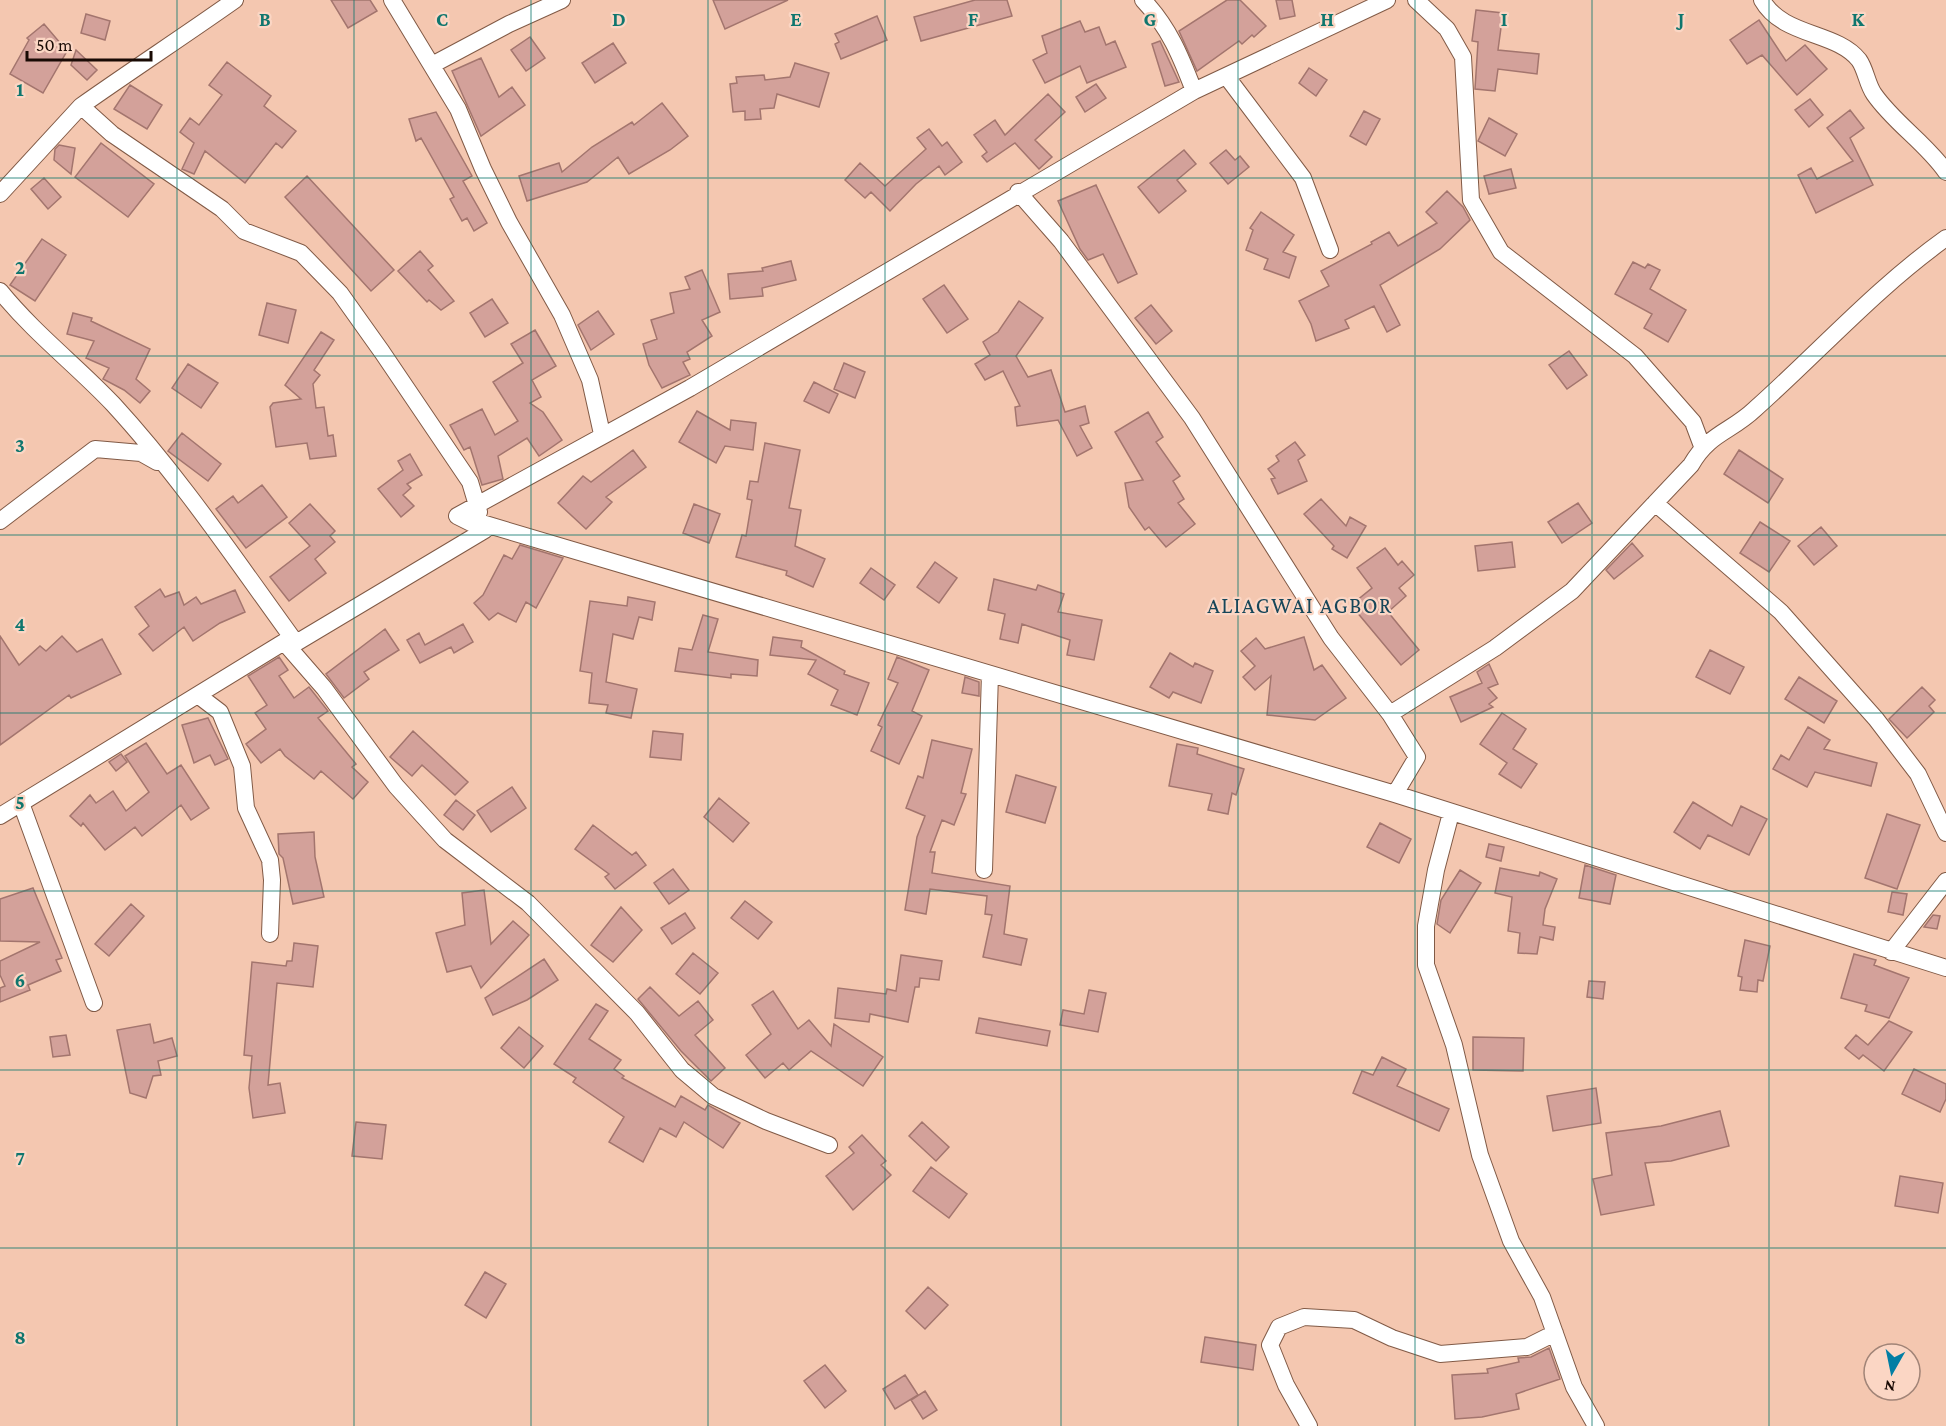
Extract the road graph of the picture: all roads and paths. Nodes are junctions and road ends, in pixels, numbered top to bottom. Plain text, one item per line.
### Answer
1 (235, 0) edge
2 (392, 0) edge
3 (562, 0) edge
4 (1143, 0) edge
5 (1387, 0) edge
6 (1416, 0) edge
7 (1762, 0) edge
8 (432, 65) junction
9 (1227, 77) junction
10 (1194, 91) junction
11 (81, 106) junction
12 (1946, 172) edge
13 (1018, 192) junction
14 (0, 194) edge
15 (1946, 238) edge
16 (1330, 250) dead end
17 (0, 291) edge
18 (602, 434) junction
19 (1702, 446) junction
20 (163, 466) junction
21 (1655, 503) junction
22 (457, 516) junction
23 (0, 521) edge
24 (485, 530) junction
25 (290, 642) junction
26 (990, 674) junction
27 (199, 696) junction
28 (1390, 714) junction
29 (1395, 794) junction
30 (21, 803) junction
31 (1451, 813) junction
32 (0, 816) edge
33 (1946, 833) edge
34 (984, 870) dead end
35 (1946, 881) edge
36 (270, 934) dead end
37 (1891, 952) junction
38 (1946, 968) edge
39 (94, 1003) dead end
40 (829, 1144) dead end
41 (1555, 1333) junction
42 (1309, 1426) edge
43 (1596, 1426) edge

1 - 11 street
2 - 8 street
3 - 8 street
4 - 10 street
5 - 9 street
6 - 19 street
7 - 12 street
8 - 18 street
9 - 10 street
9 - 16 street
10 - 13 street
11 - 14 street
11 - 24 street
13 - 18 street
13 - 28 street
15 - 19 street
17 - 20 street
18 - 22 street
19 - 21 street
20 - 23 street
20 - 25 street
21 - 28 street
21 - 33 street
22 - 24 street
22 - 26 street
24 - 25 street
25 - 27 street
25 - 40 street
26 - 29 street
26 - 34 street
27 - 30 street
27 - 36 street
28 - 29 street
29 - 31 street
30 - 32 street
30 - 39 street
31 - 37 street
31 - 41 street
35 - 37 street
37 - 38 street
41 - 42 street
41 - 43 street

